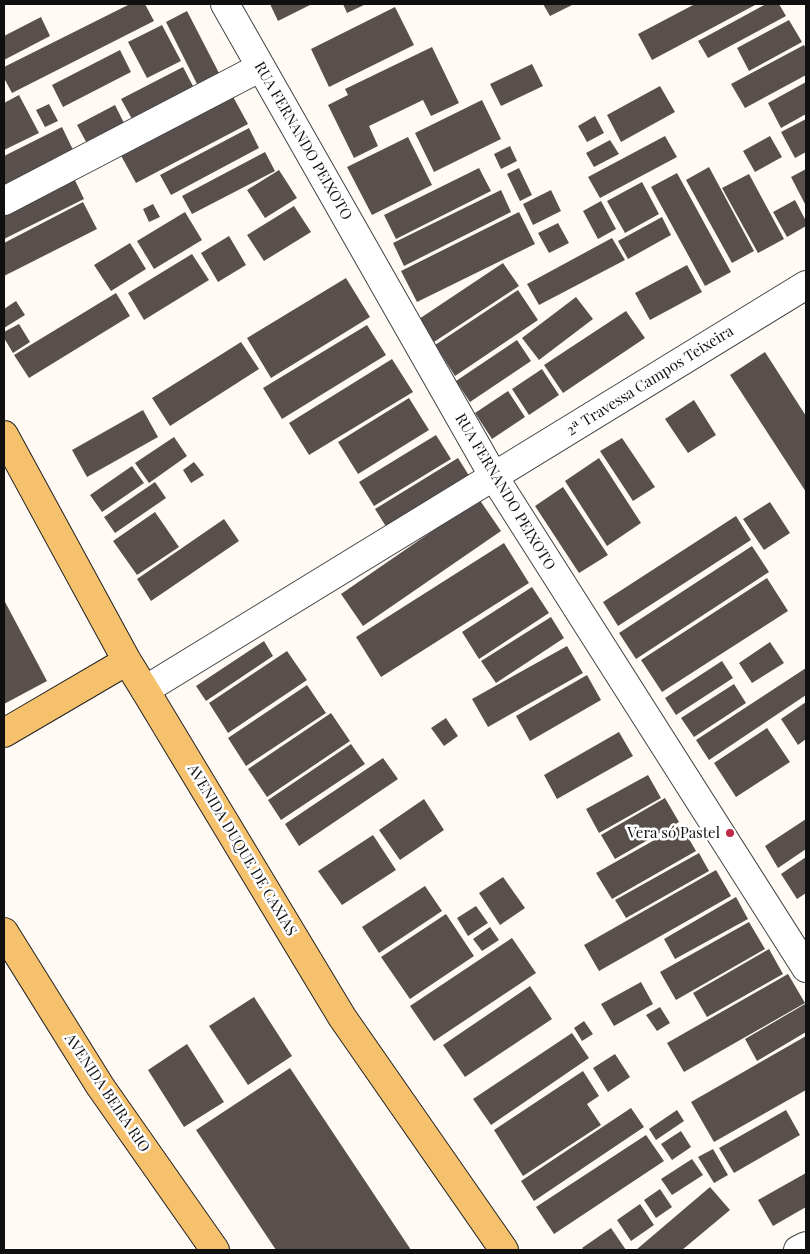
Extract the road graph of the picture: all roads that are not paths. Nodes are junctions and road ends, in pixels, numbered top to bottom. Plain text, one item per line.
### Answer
1 (225, 4) edge
2 (261, 67) junction
3 (4, 201) edge
4 (806, 284) edge
5 (4, 435) edge
6 (494, 477) junction
7 (127, 661) junction
8 (145, 690) junction
9 (4, 733) edge
10 (4, 932) edge
11 (806, 968) edge
12 (806, 1246) edge
13 (215, 1250) edge
14 (504, 1250) edge
15 (798, 1250) edge

1 - 2 street, RUA FERNANDO PEIXOTO
2 - 3 street
2 - 6 street, RUA FERNANDO PEIXOTO
4 - 6 street, 2ª Travessa Campos Teixeira
5 - 7 main road, AVENIDA DUQUE DE CAXIAS
6 - 8 street, 2ª Travessa Campos Teixeira
6 - 11 street, RUA FERNANDO PEIXOTO
7 - 8 main road, AVENIDA DUQUE DE CAXIAS
7 - 9 main road
8 - 14 main road, AVENIDA DUQUE DE CAXIAS
10 - 13 main road, AVENIDA BEIRA RIO
12 - 15 street

